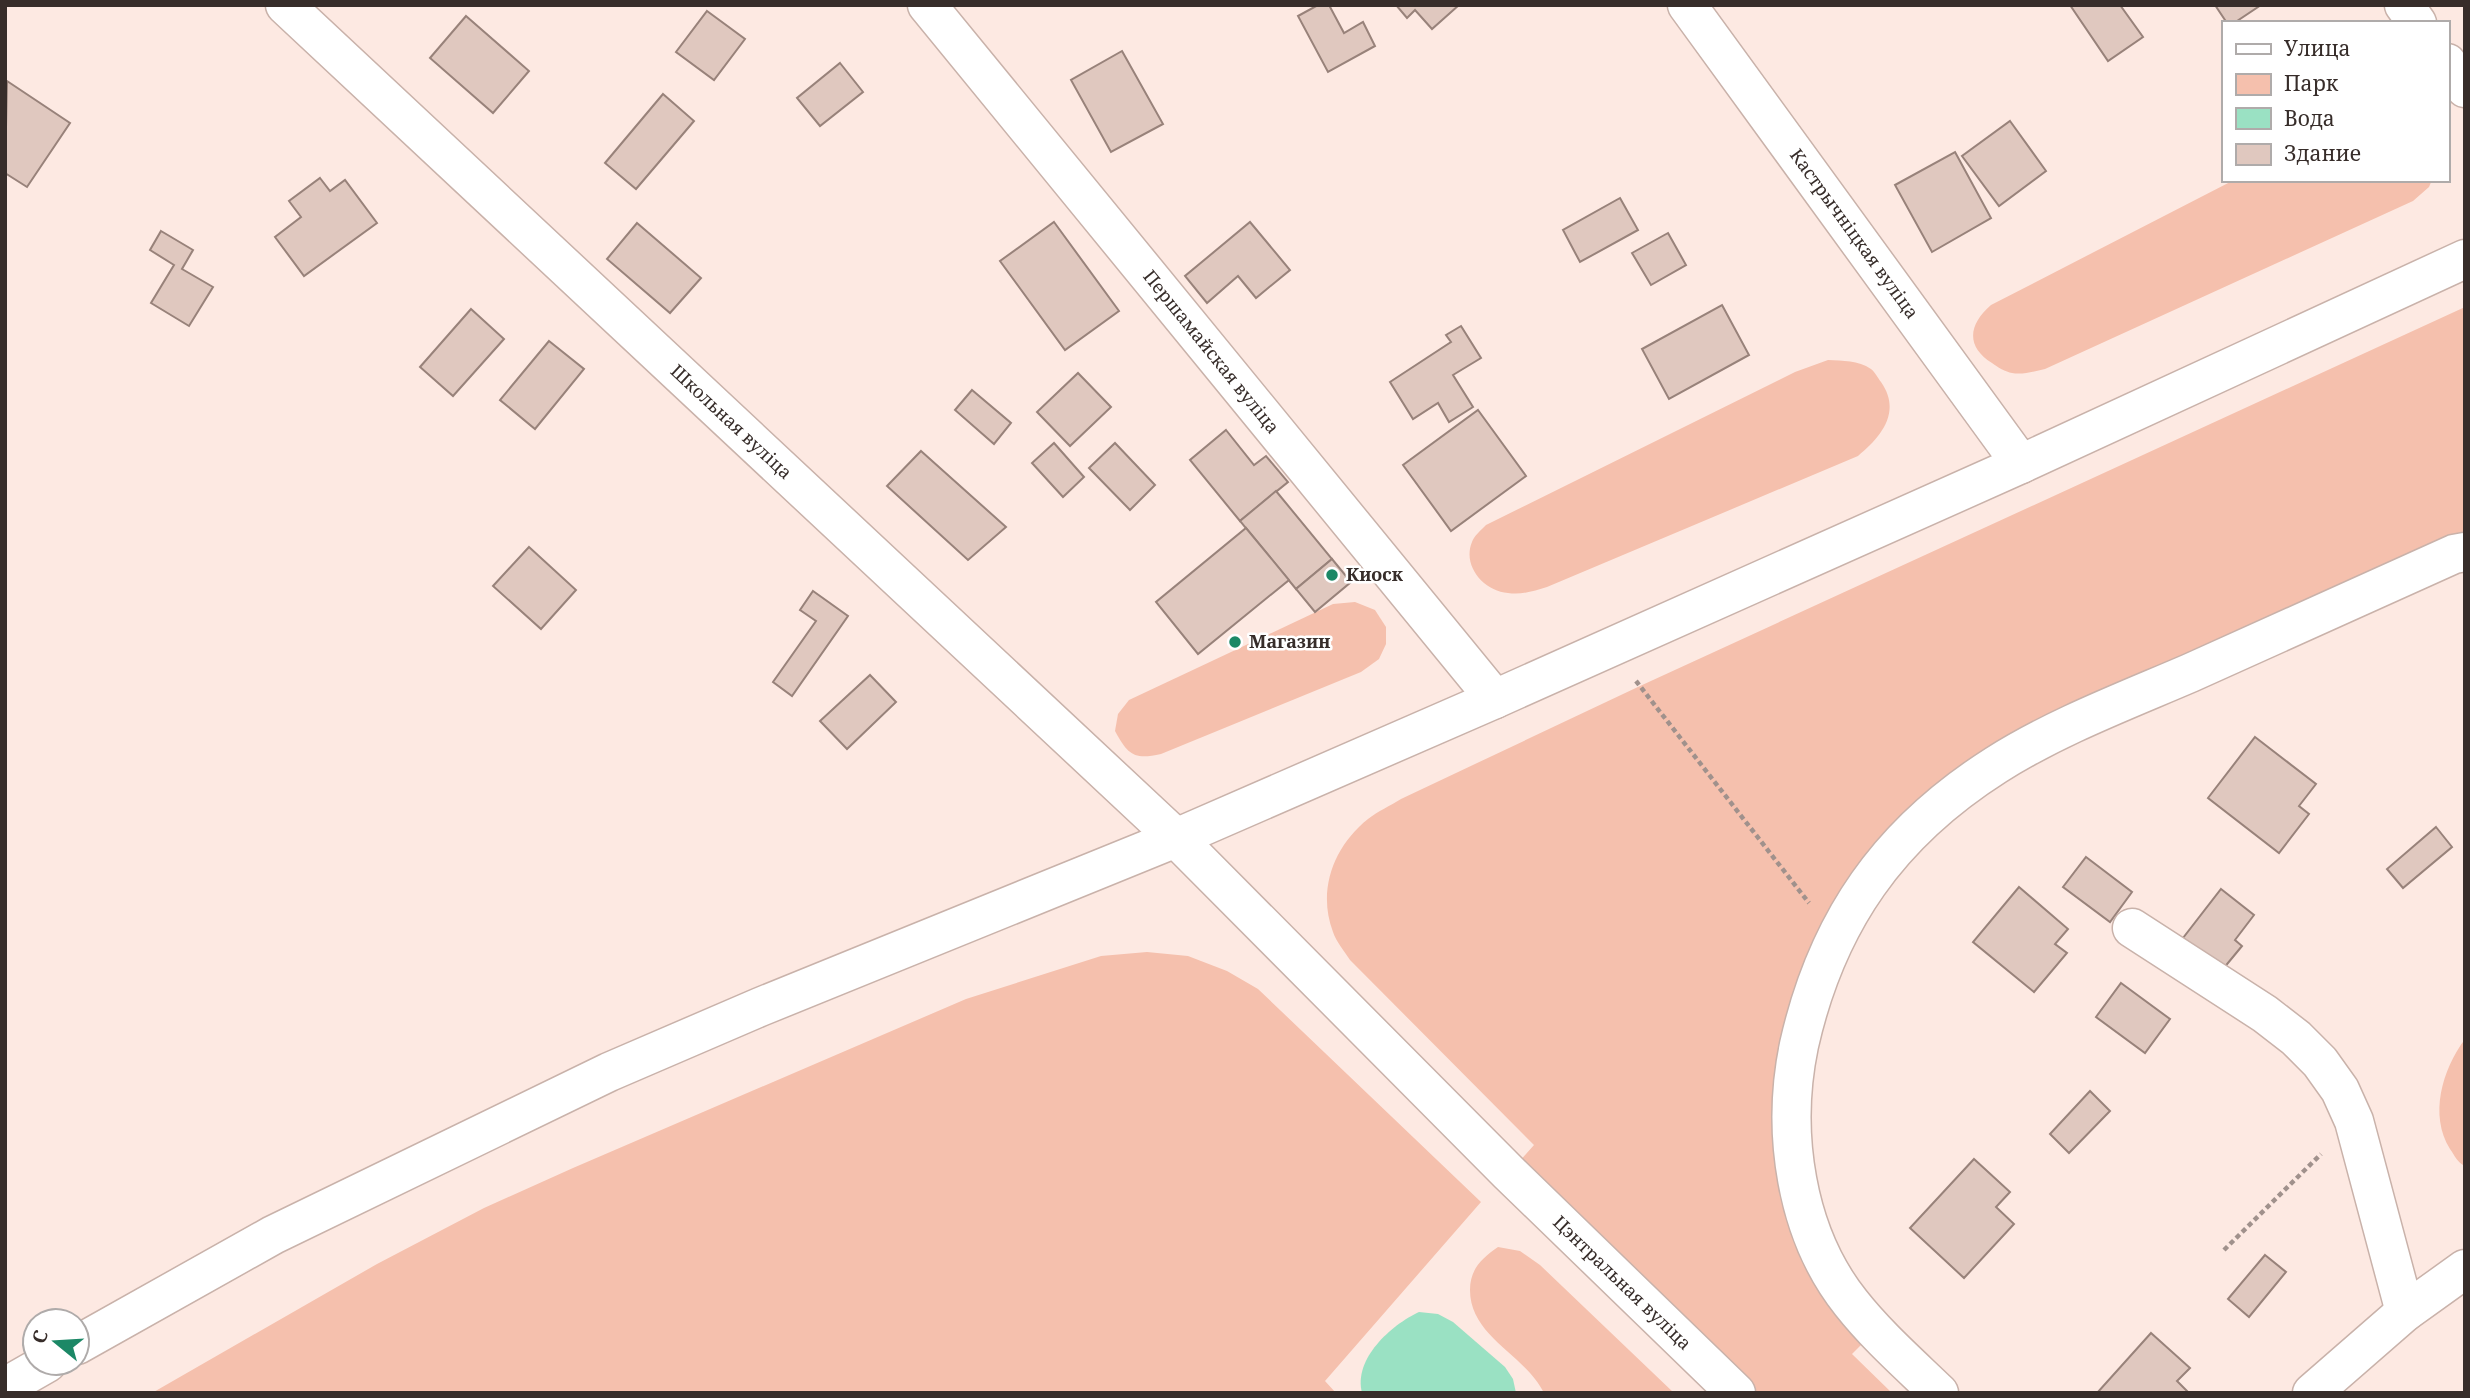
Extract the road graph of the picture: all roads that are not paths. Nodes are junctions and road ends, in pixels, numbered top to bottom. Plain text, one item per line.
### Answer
1 (285, 5) edge
2 (927, 5) edge
3 (1687, 5) edge
4 (2404, 5) edge
5 (2416, 21) edge
6 (2449, 66) edge
7 (2465, 88) edge
8 (2465, 259) edge
9 (2021, 464) junction
10 (2465, 552) edge
11 (1495, 699) junction
12 (1176, 838) junction
13 (2132, 928) dead end
14 (1509, 1173) joint
15 (2465, 1269) edge
16 (2405, 1312) junction
17 (91, 1337) edge
18 (22, 1377) edge
19 (5, 1387) edge
20 (1736, 1393) edge
21 (1939, 1393) edge
22 (2312, 1393) edge

1 - 12 street, Школьная вуліца
2 - 11 street, Першамайская вуліца
3 - 9 street, Кастрычніцкая вуліца
4 - 5 street
6 - 7 street
8 - 9 street
9 - 11 street
10 - 21 street
11 - 12 street
12 - 14 street, Школьная вуліца
12 - 17 street
13 - 16 street
14 - 20 street, Цэнтральная вуліца
15 - 16 street
16 - 22 street
18 - 19 street

